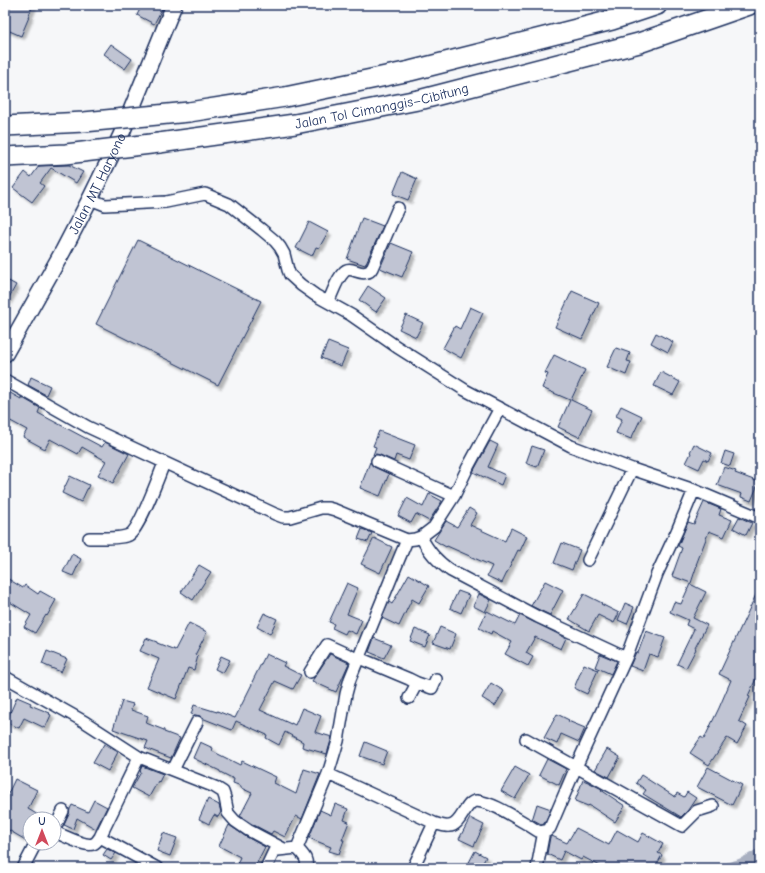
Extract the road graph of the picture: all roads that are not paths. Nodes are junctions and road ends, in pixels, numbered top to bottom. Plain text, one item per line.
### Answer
1 (174, 5) edge
2 (657, 5) edge
3 (748, 5) edge
4 (5, 126) edge
5 (5, 157) edge
6 (90, 199) junction
7 (398, 208) dead end
8 (328, 302) junction
9 (5, 354) edge
10 (5, 380) edge
11 (500, 408) junction
12 (377, 461) dead end
13 (164, 463) junction
14 (632, 469) junction
15 (694, 490) junction
16 (454, 496) junction
17 (760, 518) edge
18 (421, 537) junction
19 (89, 538) dead end
20 (407, 540) junction
21 (588, 560) dead end
22 (626, 658) junction
23 (358, 659) junction
24 (310, 672) dead end
25 (5, 676) edge
26 (436, 679) dead end
27 (417, 683) junction
28 (410, 698) dead end
29 (197, 722) dead end
30 (526, 739) dead end
31 (139, 756) junction
32 (576, 768) junction
33 (173, 770) junction
34 (328, 774) junction
35 (713, 806) dead end
36 (434, 823) junction
37 (544, 831) junction
38 (62, 834) edge
39 (100, 837) junction
40 (297, 848) junction
41 (284, 849) junction
42 (32, 851) edge
43 (23, 868) edge
44 (157, 868) edge
45 (266, 868) edge
46 (306, 868) edge
47 (413, 868) edge
48 (537, 868) edge

1 - 6 main road, Jalan MT Haryono
2 - 4 highway, Jalan Tol Cimanggis–Cibitung, bridge
3 - 5 highway, Jalan Tol Cimanggis–Cibitung, bridge
6 - 8 street
6 - 9 main road, Jalan MT Haryono
7 - 8 street
8 - 11 street
10 - 13 street
11 - 14 street
11 - 16 street
12 - 16 street
13 - 19 street
13 - 20 street
14 - 15 street
14 - 21 street
15 - 17 street
15 - 22 street
16 - 18 street
18 - 20 street
18 - 22 street
20 - 23 street
22 - 32 street
23 - 24 street
23 - 27 street
23 - 34 street
25 - 31 street
26 - 27 street
27 - 28 street
29 - 33 street
30 - 32 street
31 - 33 street
31 - 39 street
32 - 35 street
32 - 37 street
33 - 41 street
34 - 36 street
34 - 40 street
36 - 37 street
36 - 47 street
37 - 48 street
38 - 39 street
39 - 44 street
40 - 41 street
40 - 46 street
41 - 45 street
42 - 43 street

